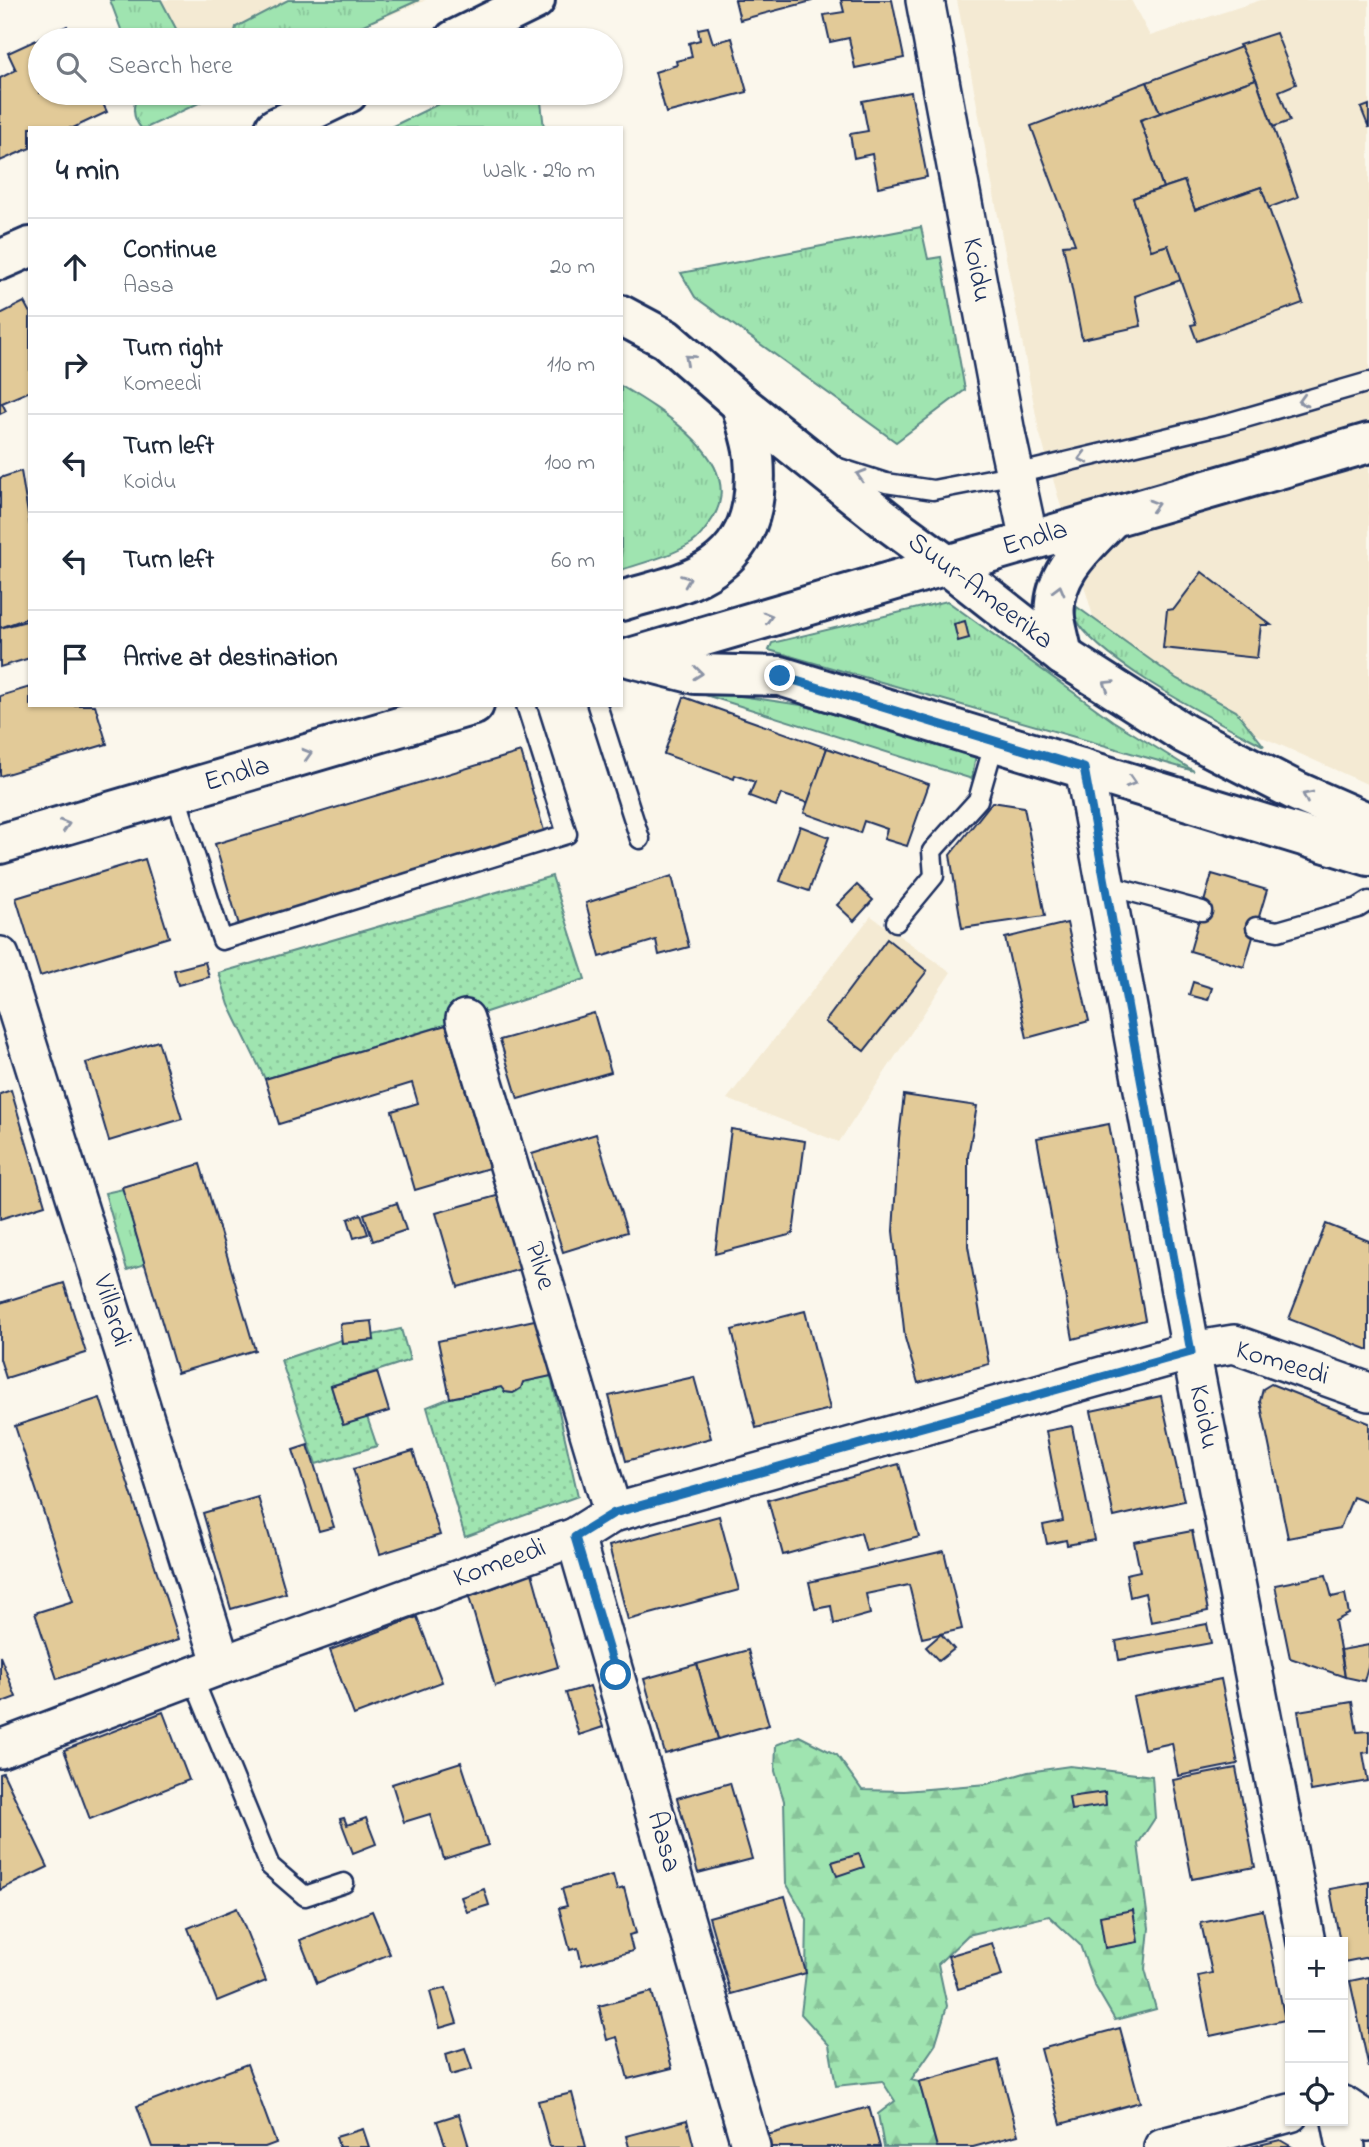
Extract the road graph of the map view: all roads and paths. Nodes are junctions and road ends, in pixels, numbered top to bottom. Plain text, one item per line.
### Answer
1 (535, 0) edge
2 (925, 0) edge
3 (478, 28) edge
4 (323, 105) edge
5 (279, 126) edge
6 (28, 248) edge
7 (0, 260) edge
8 (623, 316) edge
9 (1369, 382) edge
10 (741, 404) junction
11 (1369, 443) edge
12 (811, 459) junction
13 (1016, 474) junction
14 (1113, 517) junction
15 (1029, 540) junction
16 (947, 565) junction
17 (623, 600) edge
18 (1063, 656) junction
19 (627, 659) edge
20 (466, 707) edge
21 (527, 707) edge
22 (598, 707) edge
23 (417, 713) edge
24 (995, 741) junction
25 (1084, 768) junction
26 (175, 793) junction
27 (1369, 823) edge
28 (640, 839) dead end
29 (0, 845) edge
30 (1369, 856) edge
31 (1106, 886) junction
32 (1363, 904) edge
33 (1202, 911) dead end
34 (896, 922) dead end
35 (1256, 927) dead end
36 (0, 957) edge
37 (465, 1019) dead end
38 (1191, 1352) junction
39 (1369, 1392) edge
40 (614, 1513) junction
41 (575, 1537) junction
42 (207, 1670) junction
43 (0, 1749) edge
44 (344, 1883) dead end
45 (1305, 1937) edge
46 (1348, 2108) edge
47 (1285, 2114) edge
48 (1369, 2122) edge
49 (1342, 2126) edge
50 (751, 2147) edge
51 (1163, 2147) edge
52 (1346, 2147) edge

1 - 3 main road
2 - 13 street, Koidu
4 - 5 main road
6 - 7 main road
10 -> 8 main road, Suur-Ameerika
9 -> 13 lane
10 - 12 main road, Suur-Ameerika
17 -> 10 main road
14 -> 11 main road, Endla
13 -> 12 lane
12 - 16 main road, Suur-Ameerika
13 - 15 street, Koidu
14 - 15 main road, Endla
18 -> 14 main road
15 - 16 main road, Endla
16 - 18 main road, Suur-Ameerika
19 -> 16 main road, Endla
27 -> 18 main road, Suur-Ameerika
19 -> 24 main road
20 - 23 main road, Endla
21 - 26 lane
22 - 28 lane
26 -> 23 main road, Endla
24 - 25 main road
24 - 34 lane
25 -> 30 main road
25 - 31 street, Koidu
29 -> 26 main road, Endla
31 - 33 lane
31 - 38 street, Koidu
32 - 35 lane
36 - 42 street, Villardi
37 - 40 street, Pilve
38 - 39 street, Komeedi
38 - 40 street, Komeedi
38 - 45 street, Koidu
40 - 41 street, Komeedi
41 - 42 street, Komeedi
41 - 50 street, Aasa
42 - 43 street, Komeedi
42 - 44 lane
46 - 48 street
47 - 51 street
49 - 52 street

